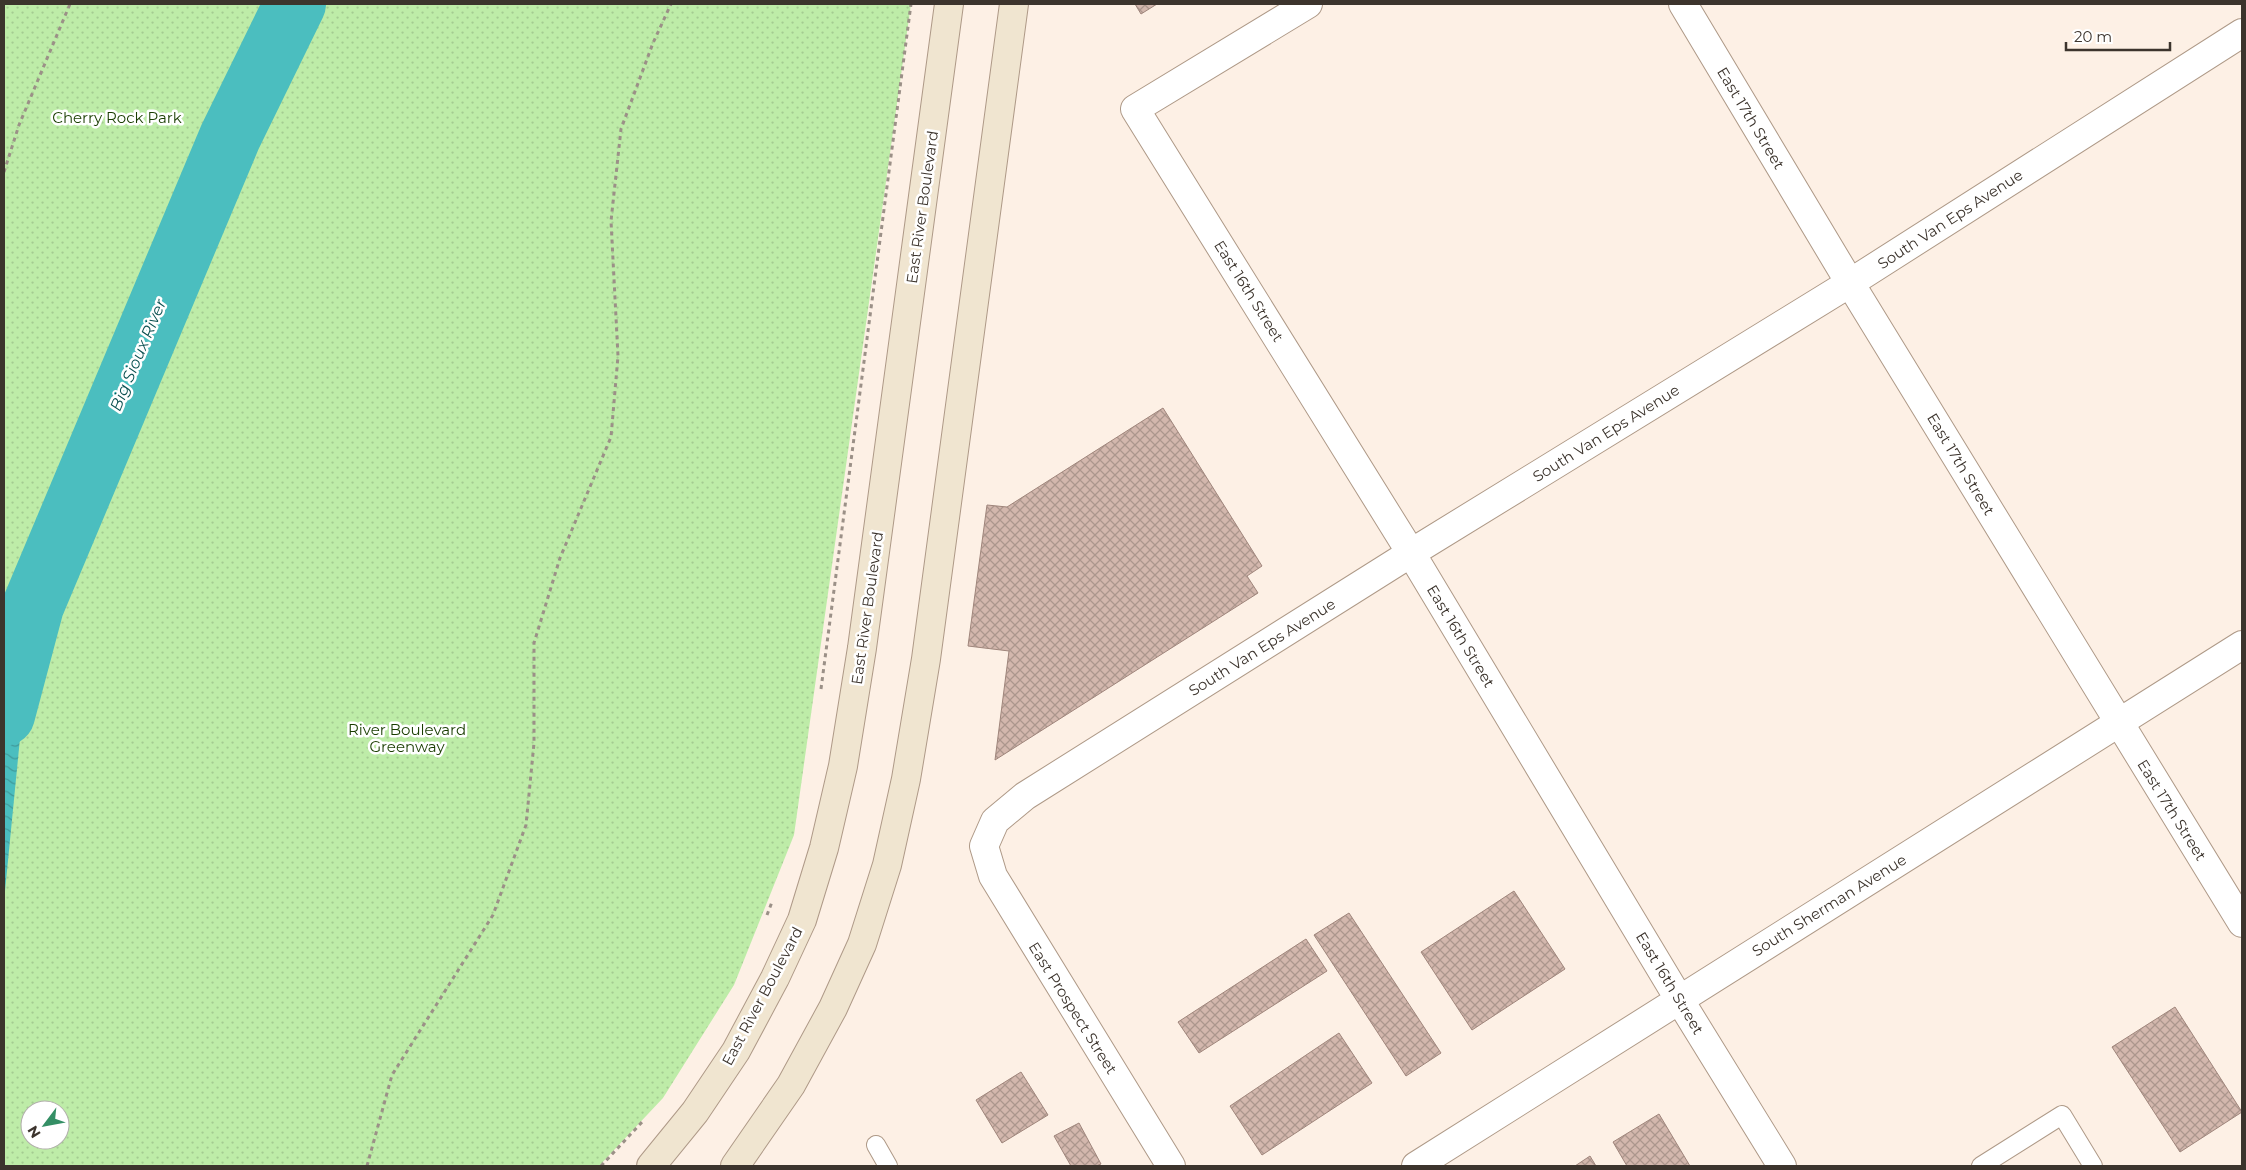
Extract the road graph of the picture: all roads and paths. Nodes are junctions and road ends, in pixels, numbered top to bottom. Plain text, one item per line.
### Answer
1 (70, 4) edge
2 (671, 4) edge
3 (911, 4) edge
4 (949, 4) edge
5 (1014, 4) edge
6 (1308, 4) edge
7 (1683, 4) edge
8 (2242, 33) edge
9 (4, 172) edge
10 (1850, 283) junction
11 (1411, 553) junction
12 (2242, 645) edge
13 (820, 693) dead end
14 (2118, 722) junction
15 (984, 846) joint
16 (773, 899) dead end
17 (766, 916) dead end
18 (2242, 923) edge
19 (1679, 999) junction
20 (648, 1116) dead end
21 (876, 1145) dead end
22 (367, 1166) edge
23 (602, 1166) edge
24 (651, 1166) edge
25 (734, 1166) edge
26 (888, 1166) edge
27 (1170, 1166) edge
28 (1416, 1166) edge
29 (1782, 1166) edge
30 (1981, 1166) edge
31 (2093, 1166) edge

1 - 9 path
2 - 22 path
3 - 13 path
4 - 24 main road, East River Boulevard
5 - 25 main road
6 - 11 street, East 16th Street
7 - 10 street, East 17th Street
8 - 10 street, South Van Eps Avenue
10 - 11 street, South Van Eps Avenue
10 - 14 street, East 17th Street
11 - 15 street, South Van Eps Avenue
11 - 19 street, East 16th Street
12 - 14 street, South Sherman Avenue
14 - 18 street, East 17th Street
14 - 19 street, South Sherman Avenue
15 - 27 street, East Prospect Street
16 - 17 path
19 - 28 street, South Sherman Avenue
19 - 29 street, East 16th Street
20 - 23 path
21 - 26 lane
30 - 31 lane

